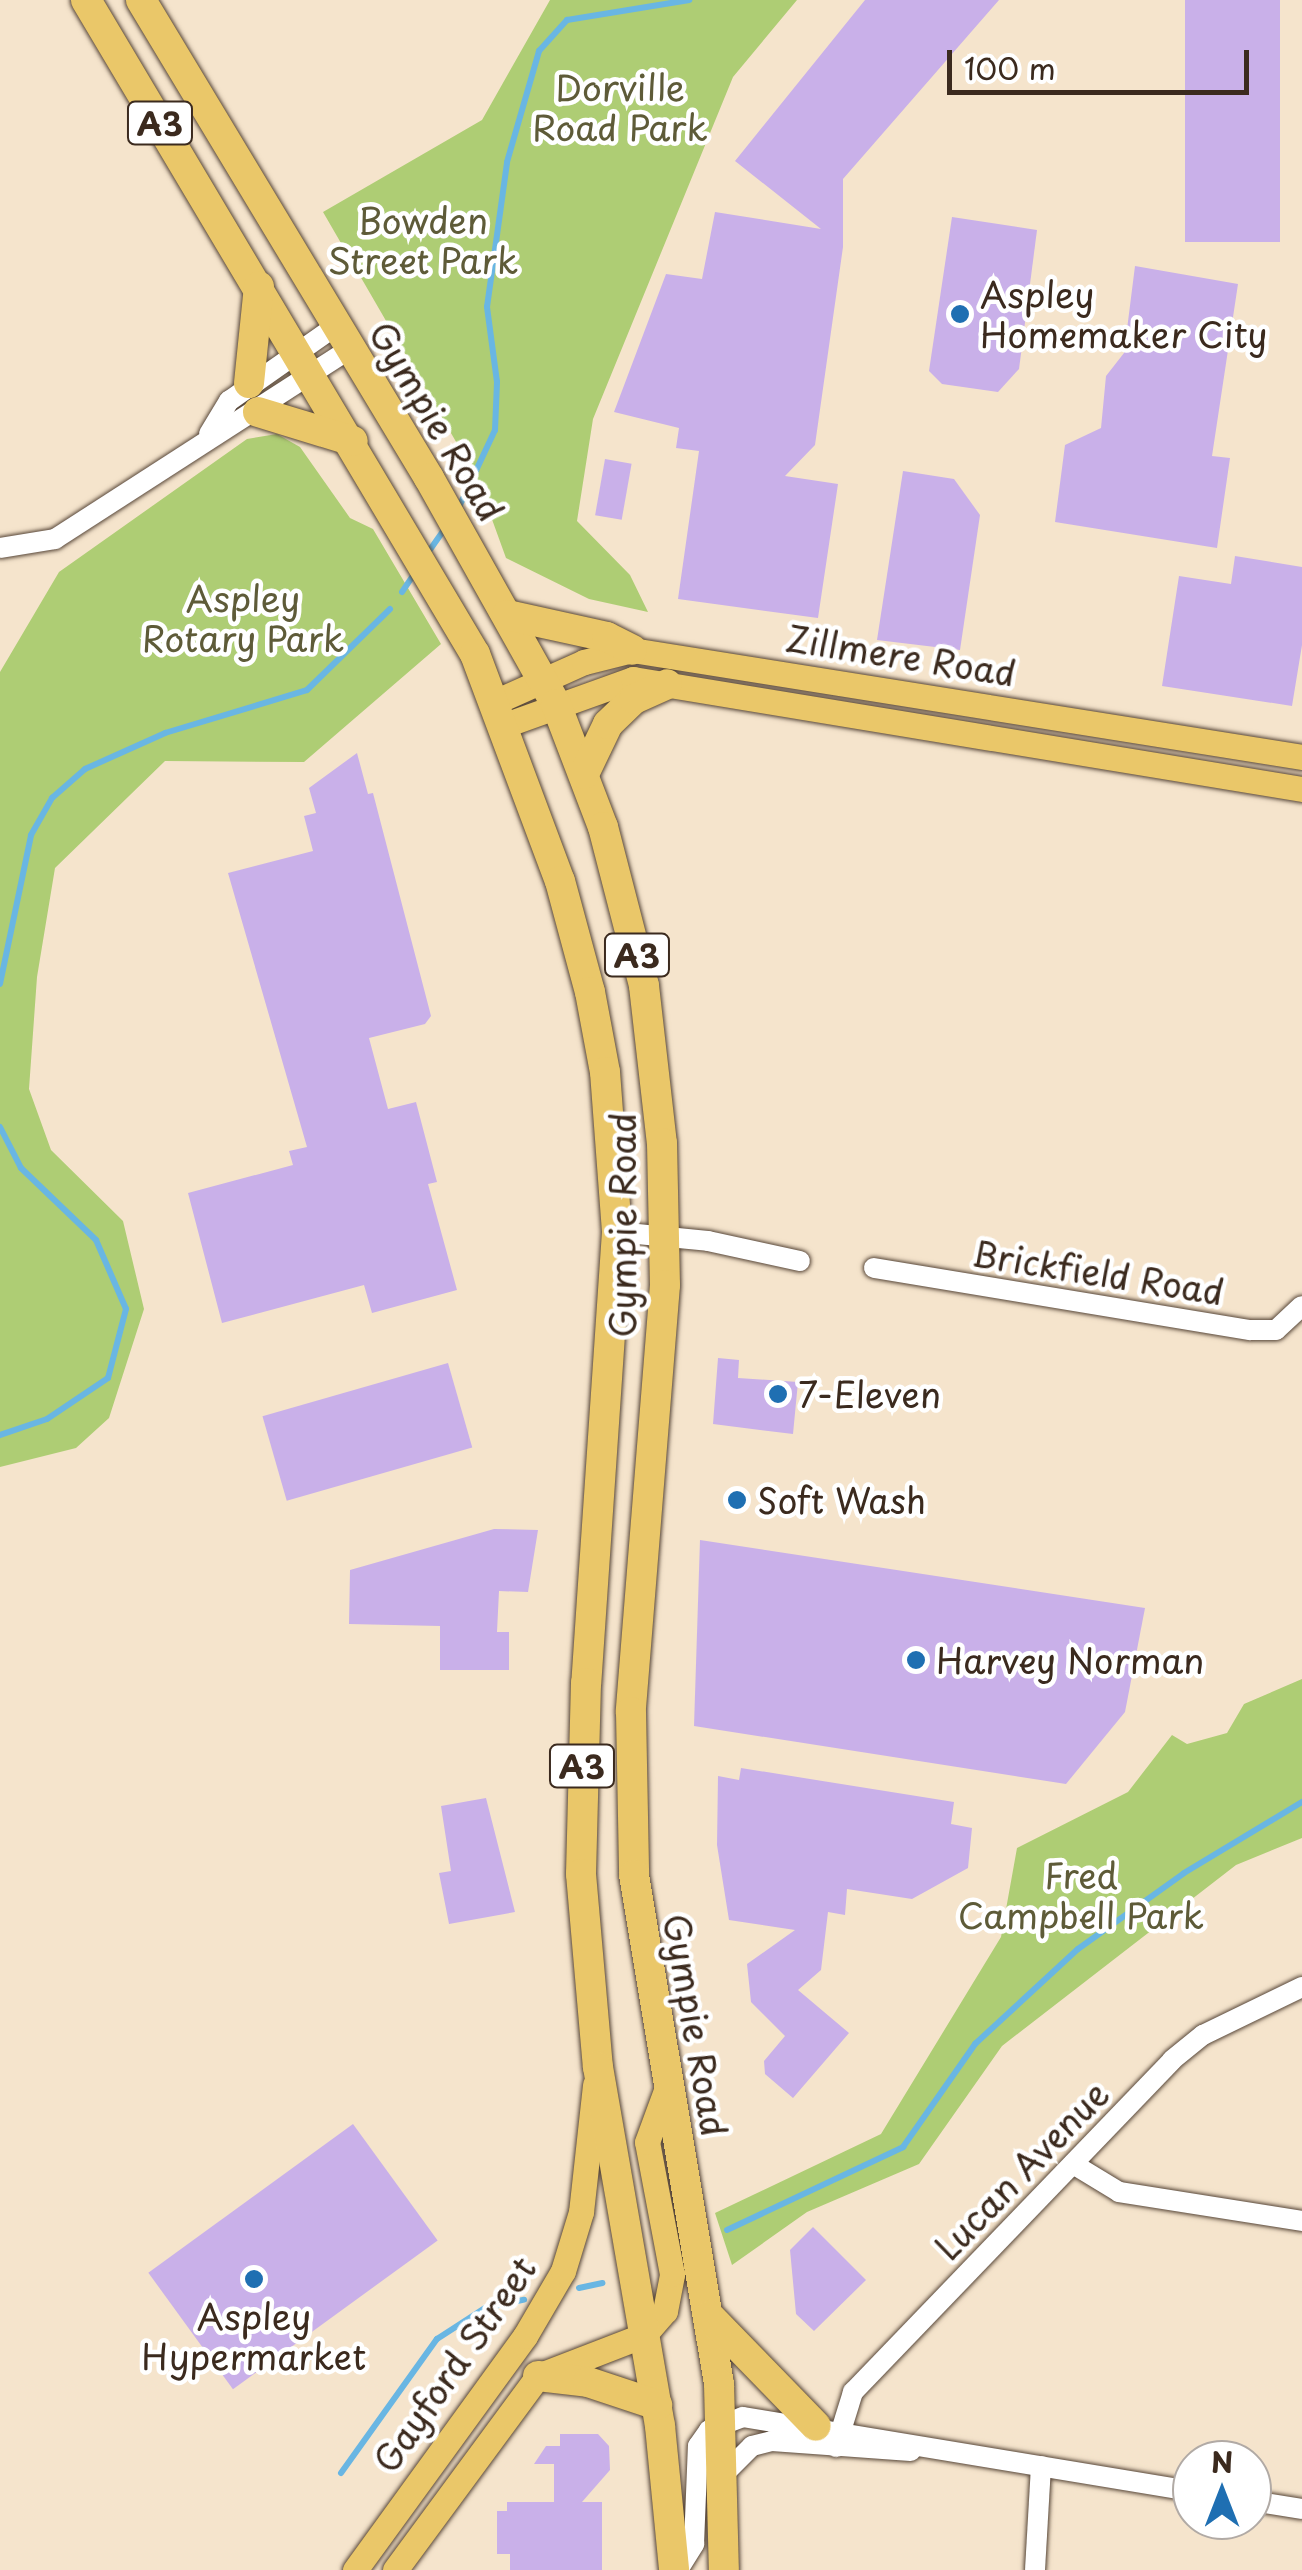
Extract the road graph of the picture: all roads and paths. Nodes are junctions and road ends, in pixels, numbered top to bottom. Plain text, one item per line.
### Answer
1 (86, 0) edge
2 (142, 0) edge
3 (259, 287) junction
4 (343, 337) junction
5 (305, 363) junction
6 (254, 398) junction
7 (209, 434) junction
8 (353, 440) junction
9 (0, 548) edge
10 (507, 615) junction
11 (632, 650) junction
12 (667, 684) junction
13 (550, 692) junction
14 (501, 713) junction
15 (1302, 756) edge
16 (584, 774) junction
17 (1302, 788) edge
18 (618, 1232) junction
19 (665, 1238) junction
20 (800, 1262) dead end
21 (874, 1268) dead end
22 (1302, 1306) edge
23 (1302, 1987) edge
24 (598, 2066) junction
25 (668, 2085) junction
26 (1073, 2164) junction
27 (1302, 2221) edge
28 (709, 2316) junction
29 (644, 2335) junction
30 (538, 2376) junction
31 (657, 2405) junction
32 (722, 2423) junction
33 (830, 2434) junction
34 (1041, 2466) junction
35 (724, 2475) junction
36 (1172, 2488) edge
37 (1272, 2504) edge
38 (1302, 2509) edge
39 (355, 2570) edge
40 (396, 2570) edge
41 (676, 2570) edge
42 (724, 2570) edge
43 (1036, 2570) edge

1 - 3 highway, Gympie Road / A3
2 - 4 highway, Gympie Road / A3
3 - 5 highway, Gympie Road / A3
3 - 6 highway
4 - 5 street
4 - 10 highway, Gympie Road / A3
5 - 6 street
5 - 6 street
5 - 8 highway, Gympie Road / A3
6 - 7 street
6 - 7 street
6 - 8 highway
7 - 9 street
8 - 14 highway, Gympie Road / A3
10 - 11 highway
10 - 13 highway, Gympie Road / A3
11 - 13 main road, Zillmere Road
11 - 15 main road, Zillmere Road
12 - 13 main road, Zillmere Road
12 - 16 highway
12 - 17 main road, Zillmere Road
13 - 14 main road, Zillmere Road
13 - 16 highway, Gympie Road / A3
14 - 18 highway, Gympie Road / A3
16 - 19 highway, Gympie Road / A3
18 - 19 street
18 - 24 highway, Gympie Road / A3
19 - 20 street
19 - 25 highway, Gympie Road / A3
21 - 22 street, Brickfield Road
23 - 26 street, Lucan Avenue
24 - 29 highway, Gympie Road / A3
24 - 39 main road, Gayford Street
25 - 28 highway, Gympie Road / A3
25 - 29 main road
26 - 27 street
26 - 33 street, Lucan Avenue
28 - 32 highway, Gympie Road / A3
28 - 33 highway
29 - 30 main road
29 - 31 highway, Gympie Road / A3
30 - 31 highway
30 - 40 main road, Gayford Street
31 - 41 highway, Gympie Road / A3
32 - 33 street
32 - 35 highway, Gympie Road / A3
32 - 41 street
33 - 34 street
33 - 35 street
34 - 36 street
34 - 43 street
35 - 42 highway, Gympie Road / A3
37 - 38 street

